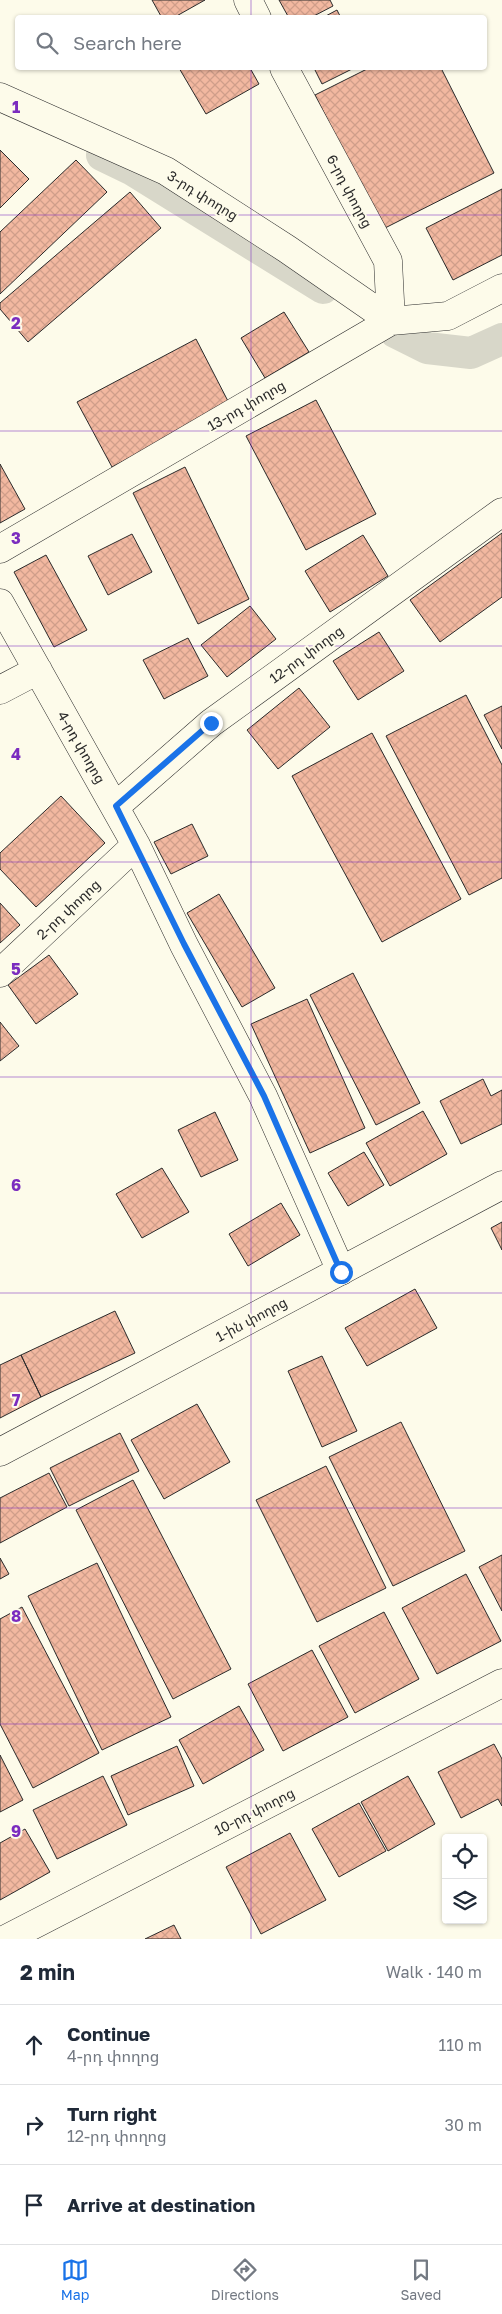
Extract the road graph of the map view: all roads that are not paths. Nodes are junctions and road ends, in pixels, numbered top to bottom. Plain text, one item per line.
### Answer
1 (248, 0) edge
2 (256, 15) edge
3 (285, 70) edge
4 (0, 97) edge
5 (502, 288) edge
6 (391, 321) junction
7 (502, 512) edge
8 (0, 549) edge
9 (0, 603) edge
10 (38, 670) junction
11 (0, 690) edge
12 (116, 806) junction
13 (136, 845) junction
14 (0, 973) edge
15 (502, 1185) edge
16 (341, 1272) junction
17 (0, 1452) edge
18 (502, 1683) edge
19 (6, 1939) edge

1 - 2 street
3 - 6 street, 6-րդ փողոց
4 - 6 street, 3-րդ փողոց
5 - 6 street, 13-րդ փողոց
6 - 8 street, 13-րդ փողոց
7 - 12 street, 12-րդ փողոց
9 - 10 street, 4-րդ փողոց
10 - 11 street
10 - 12 street, 4-րդ փողոց
12 - 13 street, 4-րդ փողոց
13 - 14 street, 2-րդ փողոց
13 - 16 street, 4-րդ փողոց
15 - 16 street, 1-ին փողոց
16 - 17 street, 1-ին փողոց
18 - 19 street, 10-րդ փողոց

